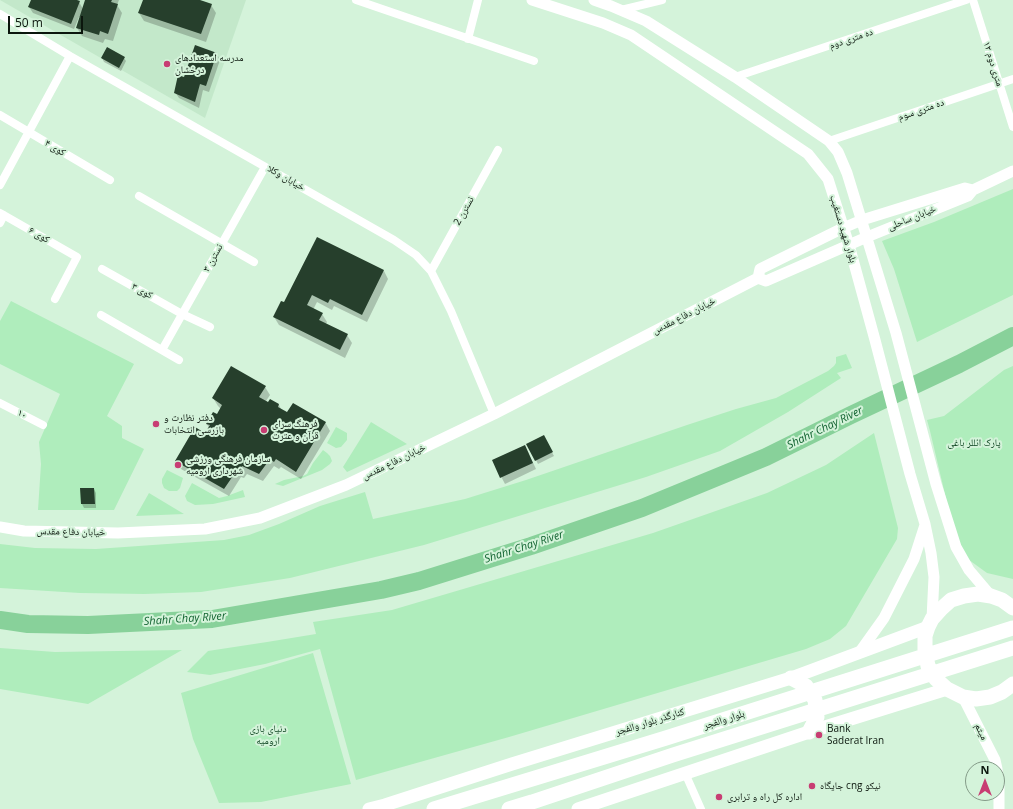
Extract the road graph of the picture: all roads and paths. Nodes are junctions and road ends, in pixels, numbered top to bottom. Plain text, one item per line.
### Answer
1 (356, 0) edge
2 (478, 0) edge
3 (532, 0) edge
4 (594, 0) edge
5 (662, 0) edge
6 (966, 0) edge
7 (973, 0) edge
8 (621, 10) junction
9 (0, 14) edge
10 (468, 38) junction
11 (70, 56) junction
12 (534, 61) dead end
13 (735, 77) junction
14 (1013, 78) edge
15 (999, 83) junction
16 (0, 115) edge
17 (1013, 127) edge
18 (29, 132) junction
19 (829, 141) junction
20 (498, 150) dead end
21 (265, 166) junction
22 (1013, 171) edge
23 (110, 180) dead end
24 (0, 185) edge
25 (973, 190) junction
26 (139, 196) dead end
27 (2, 214) edge
28 (862, 220) junction
29 (0, 223) edge
30 (843, 228) junction
31 (867, 237) junction
32 (222, 244) junction
33 (849, 245) junction
34 (254, 262) dead end
35 (102, 269) dead end
36 (431, 271) junction
37 (758, 278) junction
38 (55, 299) dead end
39 (101, 314) dead end
40 (182, 314) junction
41 (210, 327) dead end
42 (162, 350) junction
43 (179, 360) dead end
44 (0, 403) edge
45 (494, 414) junction
46 (43, 425) dead end
47 (925, 524) junction
48 (0, 526) edge
49 (1005, 601) edge
50 (930, 623) junction
51 (1013, 628) edge
52 (1013, 648) edge
53 (859, 653) junction
54 (791, 678) junction
55 (1013, 684) edge
56 (947, 689) junction
57 (963, 697) junction
58 (809, 732) junction
59 (995, 761) edge
60 (685, 773) junction
61 (369, 809) edge
62 (434, 809) edge
63 (509, 809) edge
64 (578, 809) edge
65 (701, 809) edge

1 - 10 street
2 - 10 street
3 - 30 main road, بلوار شهید دستغیب
4 - 8 main road, بلوار شهید دستغیب
5 - 8 street
6 - 13 street, ده متری دوم
7 - 15 street, ۱۲ متری دوم
8 - 13 main road, بلوار شهید دستغیب
9 - 11 street, خیابان وکلا
10 - 12 street
11 - 18 street
11 - 21 street, خیابان وکلا
13 - 19 main road, بلوار شهید دستغیب
14 - 15 street, ده متری سوم
15 - 17 street, ۱۲ متری دوم
15 - 19 street, ده متری سوم
16 - 18 street, کوی ۴
18 - 23 street, کوی ۴
18 - 24 street
19 - 28 main road, بلوار شهید دستغیب
20 - 36 street, نسترن 2
21 - 32 street, نسترن ۳
21 - 36 street, خیابان وکلا
22 - 25 main road, خیابان ساحلی
25 - 28 main road, خیابان ساحلی
25 - 31 main road, خیابان ساحلی
26 - 32 street
27 - 29 street
27 - 38 street, کوی ۶
28 - 30 main road, خیابان ساحلی
28 - 31 main road, بلوار شهید دستغیب
30 - 33 main road, بلوار شهید دستغیب
30 - 37 main road, خیابان دفاع مقدس
31 - 33 main road, خیابان ساحلی
31 - 49 main road, بلوار شهید دستغیب
32 - 34 street
32 - 40 street, نسترن ۳
33 - 37 main road, خیابان دفاع مقدس
33 - 47 main road, بلوار شهید دستغیب
35 - 40 street, کوی ۳
36 - 45 street, خیابان وکلا
37 - 45 main road, خیابان دفاع مقدس
39 - 42 street
40 - 41 street
40 - 42 street, نسترن ۳
42 - 43 street
44 - 46 street, ۱۰
45 - 48 main road, خیابان دفاع مقدس
47 - 50 main road, بلوار شهید دستغیب
47 - 53 main road
49 - 50 highway
50 - 53 main road, کنارگذر بلوار والفجر
50 - 56 highway
51 - 62 highway, بلوار والفجر
52 - 63 highway, بلوار والفجر
53 - 54 main road, کنارگذر بلوار والفجر
54 - 58 highway
54 - 61 main road, کنارگذر بلوار والفجر
55 - 57 highway
56 - 57 highway
56 - 58 main road
57 - 59 main road, میثم
58 - 60 main road
60 - 64 main road
60 - 65 street

